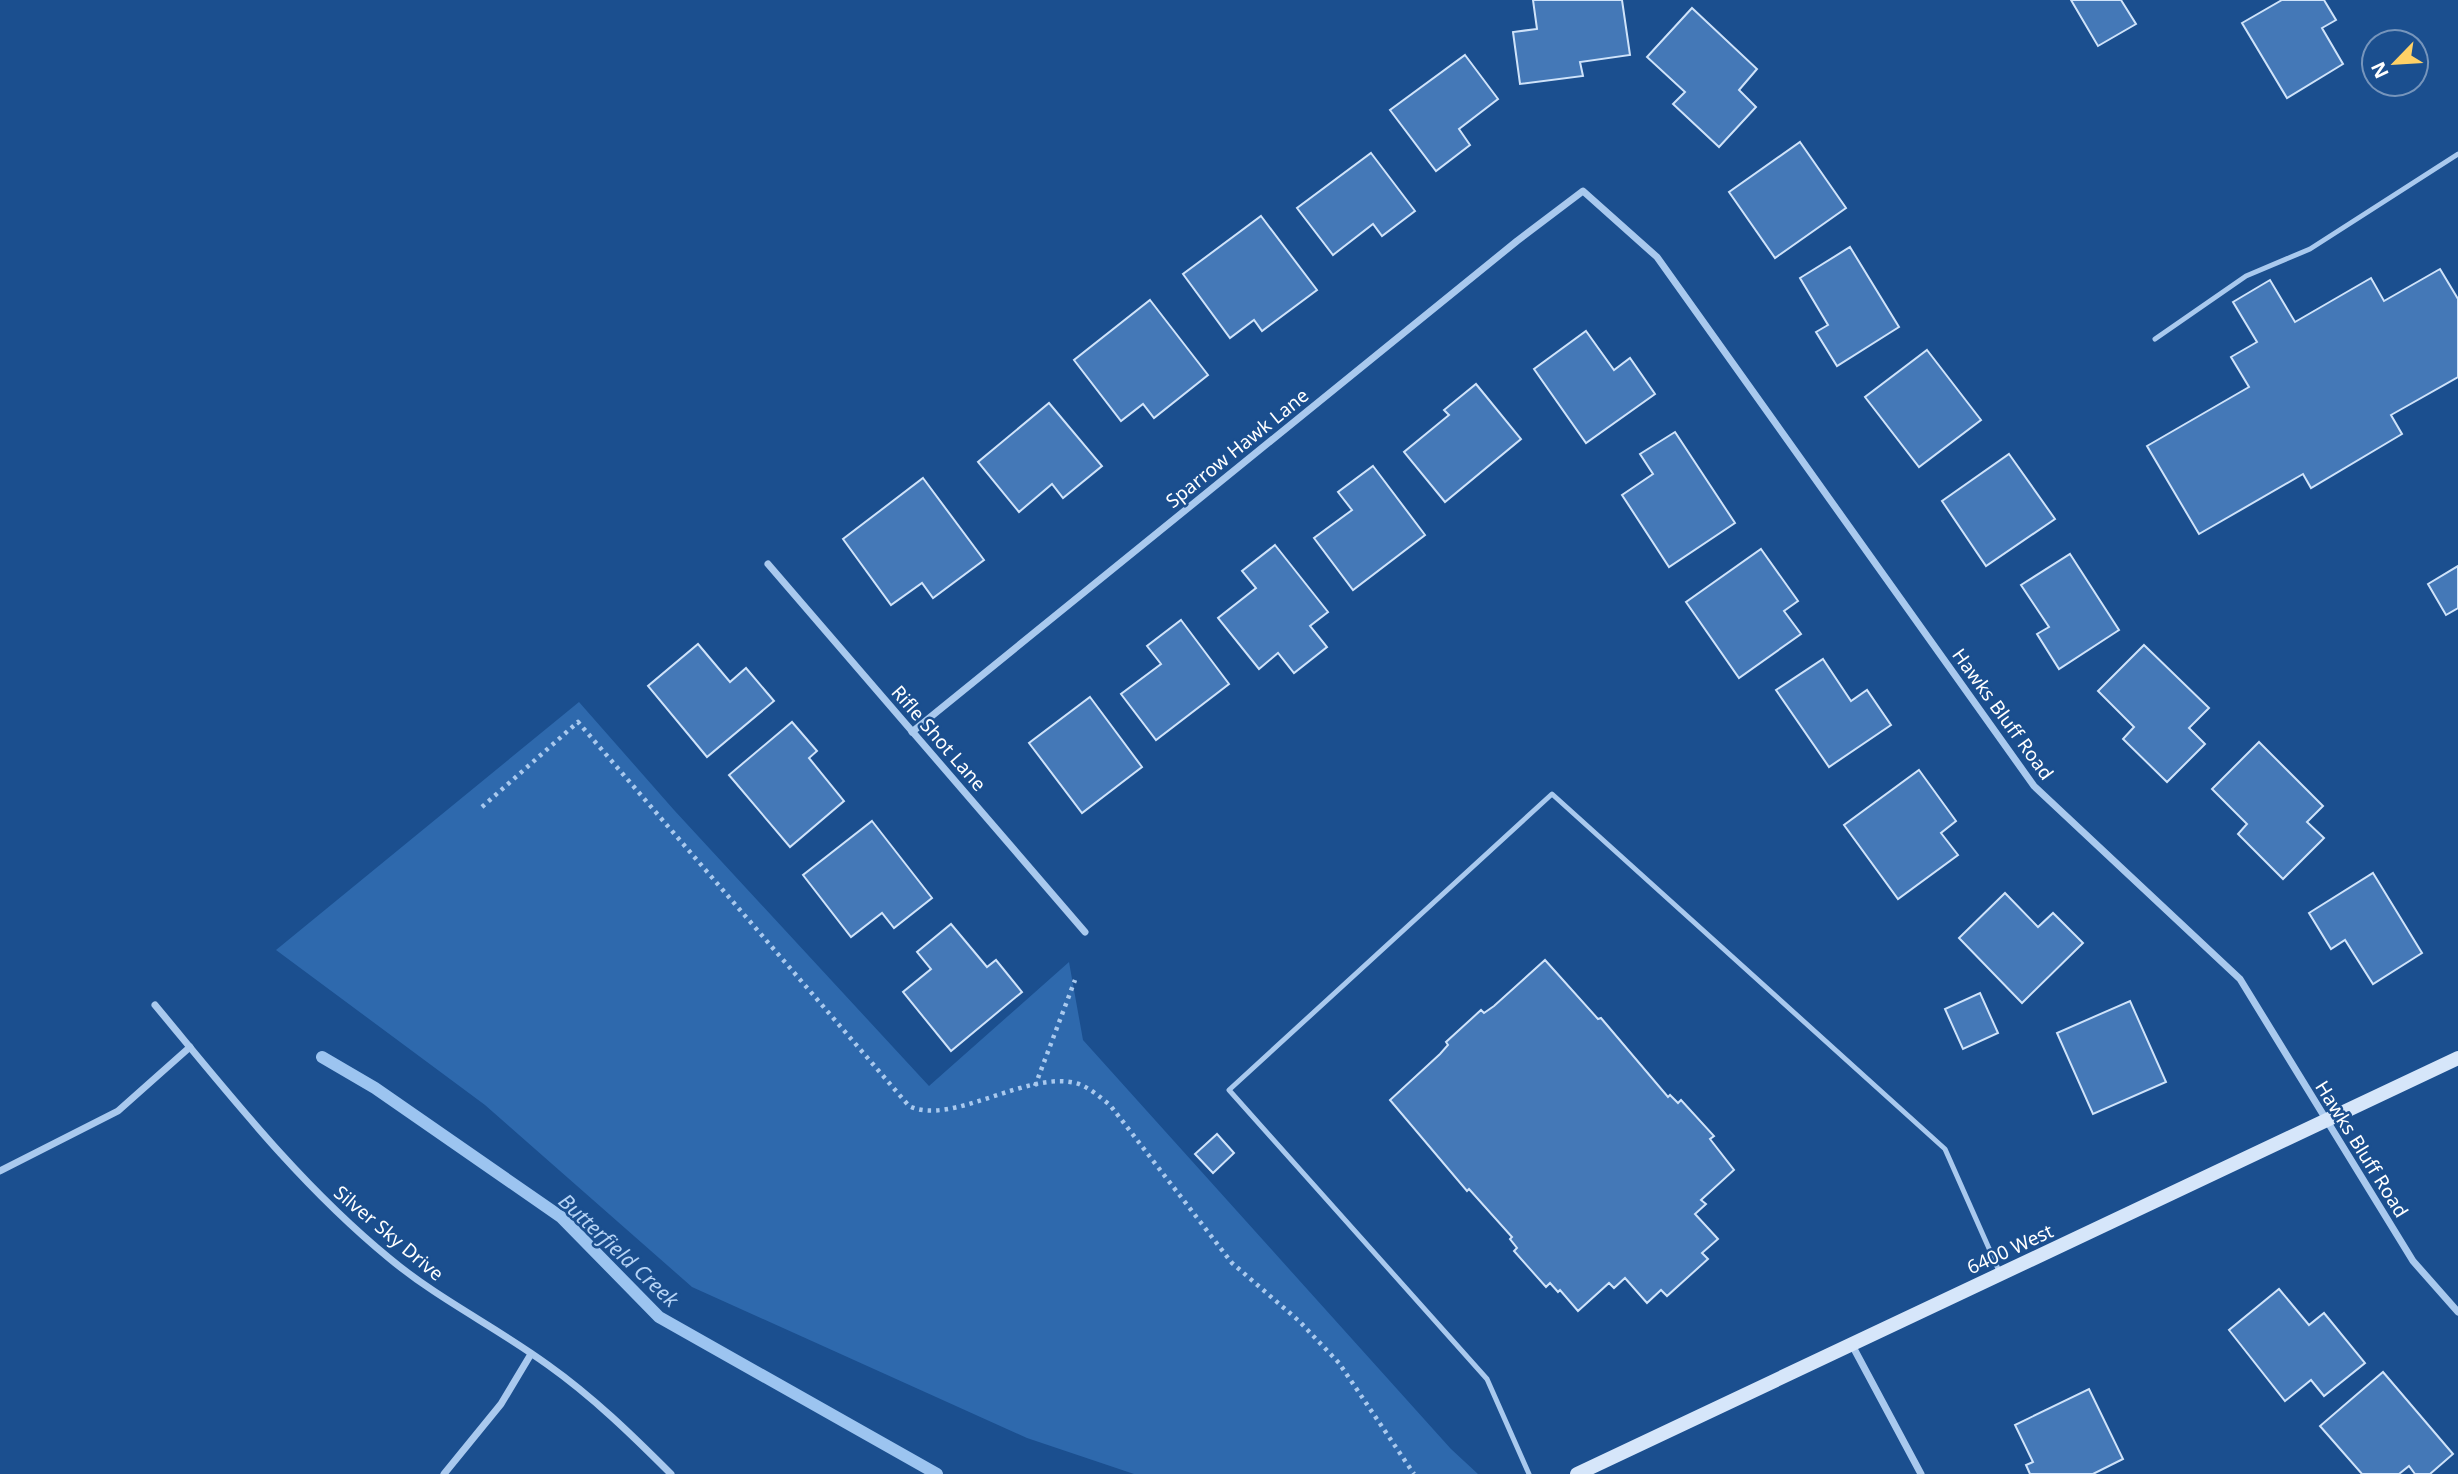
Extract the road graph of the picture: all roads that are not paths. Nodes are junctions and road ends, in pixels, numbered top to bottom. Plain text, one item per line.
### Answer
1 (2458, 154) edge
2 (1583, 191) joint
3 (2155, 339) dead end
4 (768, 564) dead end
5 (912, 732) junction
6 (1085, 932) dead end
7 (155, 1005) dead end
8 (190, 1047) junction
9 (2458, 1058) edge
10 (2326, 1121) junction
11 (0, 1171) edge
12 (2000, 1274) junction
13 (2458, 1312) edge
14 (1852, 1344) junction
15 (531, 1354) junction
16 (444, 1474) edge
17 (671, 1474) edge
18 (1529, 1474) edge
19 (1577, 1474) edge
20 (1921, 1474) edge

1 - 3 lane
2 - 5 street, Sparrow Hawk Lane
2 - 10 street, Hawks Bluff Road
4 - 5 street, Rifle Shot Lane
5 - 6 street, Rifle Shot Lane
7 - 8 street, Silver Sky Drive
8 - 11 street
8 - 15 street, Silver Sky Drive
9 - 10 street, 6400 West
10 - 12 street, 6400 West
10 - 13 street, Hawks Bluff Road
12 - 14 street, 6400 West
12 - 18 lane
14 - 19 street, 6400 West
14 - 20 street
15 - 16 street
15 - 17 street, Silver Sky Drive

